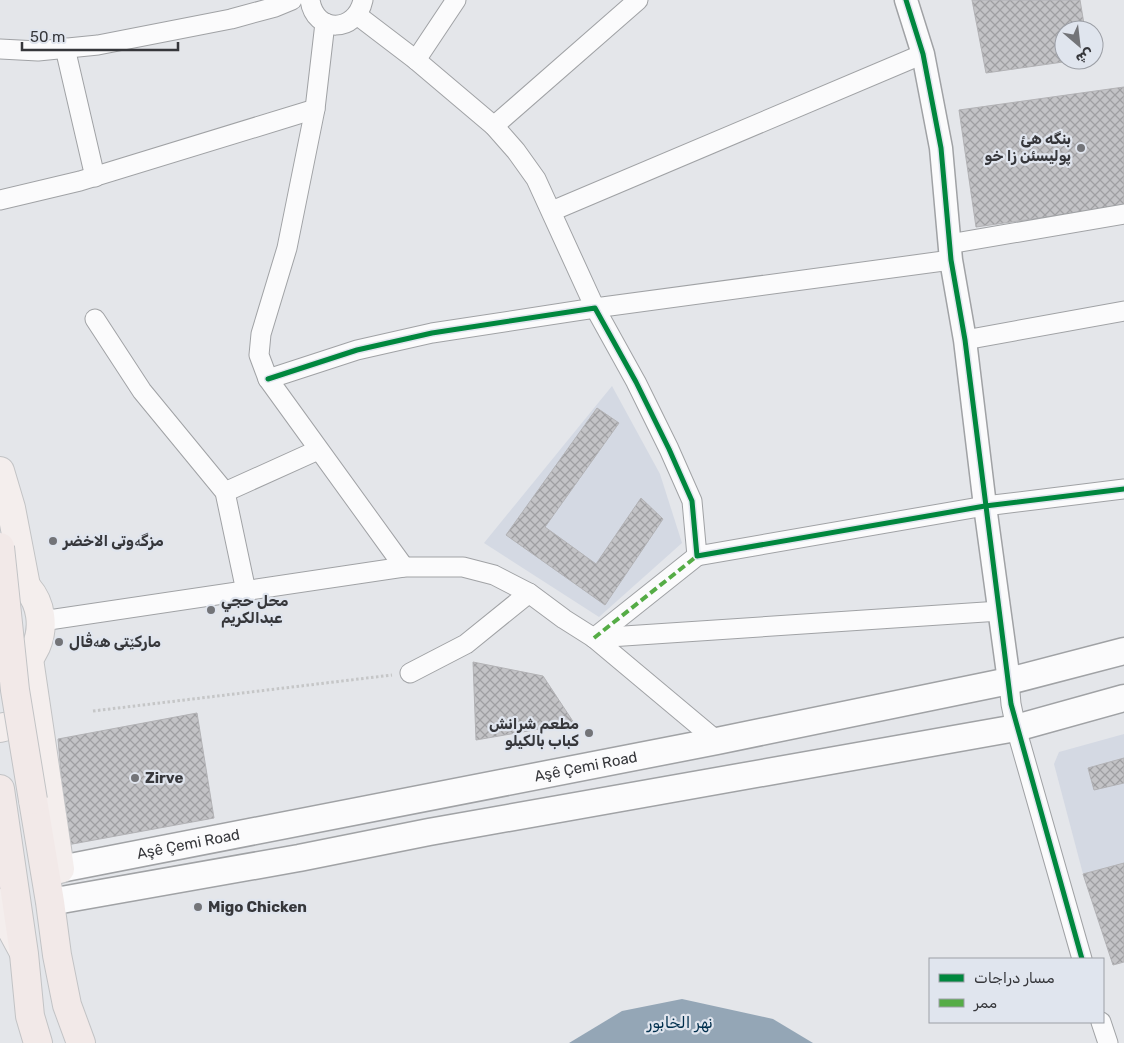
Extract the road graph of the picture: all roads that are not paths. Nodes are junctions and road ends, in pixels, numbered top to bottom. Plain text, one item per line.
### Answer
1 (292, 0) edge
2 (310, 0) edge
3 (456, 0) edge
4 (638, 0) edge
5 (906, 0) edge
6 (360, 7) edge
7 (325, 23) junction
8 (65, 48) junction
9 (0, 49) edge
10 (923, 54) junction
11 (416, 60) junction
12 (315, 109) junction
13 (494, 126) junction
14 (95, 177) junction
15 (0, 200) edge
16 (552, 211) junction
17 (1124, 214) edge
18 (950, 252) junction
19 (595, 308) junction
20 (1124, 311) edge
21 (95, 320) dead end
22 (965, 340) junction
23 (268, 379) junction
24 (318, 450) junction
25 (0, 471) edge
26 (1124, 489) edge
27 (225, 492) junction
28 (985, 506) junction
29 (5, 516) edge
30 (0, 547) edge
31 (697, 556) junction
32 (404, 567) junction
33 (0, 573) edge
34 (26, 586) junction
35 (246, 591) junction
36 (529, 593) junction
37 (1000, 611) junction
38 (42, 621) junction
39 (594, 638) junction
40 (1124, 651) edge
41 (30, 659) junction
42 (410, 673) road end
43 (0, 676) edge
44 (1009, 681) junction
45 (1124, 698) edge
46 (0, 728) edge
47 (1016, 728) junction
48 (42, 741) junction
49 (717, 741) junction
50 (1, 799) edge
51 (53, 871) junction
52 (58, 900) junction
53 (0, 903) edge
54 (24, 954) junction
55 (1082, 958) edge
56 (1101, 1023) edge
57 (38, 1043) edge
58 (81, 1043) edge
59 (1108, 1043) edge

1 - 8 street
2 - 7 street
3 - 11 street
4 - 13 street
5 - 10 street
6 - 7 street
6 - 11 street
7 - 12 street
8 - 9 street
8 - 14 street
10 - 16 street
10 - 18 street
11 - 13 street
12 - 14 street
12 - 23 street
13 - 16 street
14 - 15 street
16 - 19 street
17 - 18 street
18 - 19 street
18 - 22 street
19 - 23 street
19 - 31 street
20 - 22 street
21 - 27 street
22 - 28 street
23 - 24 street
24 - 27 street
24 - 32 street
25 - 29 main road
26 - 28 street
27 - 35 street
28 - 31 street
28 - 37 street
29 - 34 main road
30 - 51 highway, bridge
31 - 39 street
32 - 35 street
32 - 36 street
33 - 34 main road
34 - 38 main road
35 - 38 street
36 - 39 street
36 - 42 street
37 - 39 street
37 - 44 street
38 - 41 main road
39 - 49 street
40 - 44 main road, Aşê Çemi Road
41 - 43 main road
41 - 48 main road
44 - 47 street
44 - 49 main road, Aşê Çemi Road
45 - 47 main road
46 - 48 main road
47 - 52 main road
47 - 55 street
48 - 51 main road
49 - 51 main road, Aşê Çemi Road
50 - 54 highway
51 - 52 highway
52 - 58 highway
53 - 54 main road
54 - 57 highway
56 - 59 street

